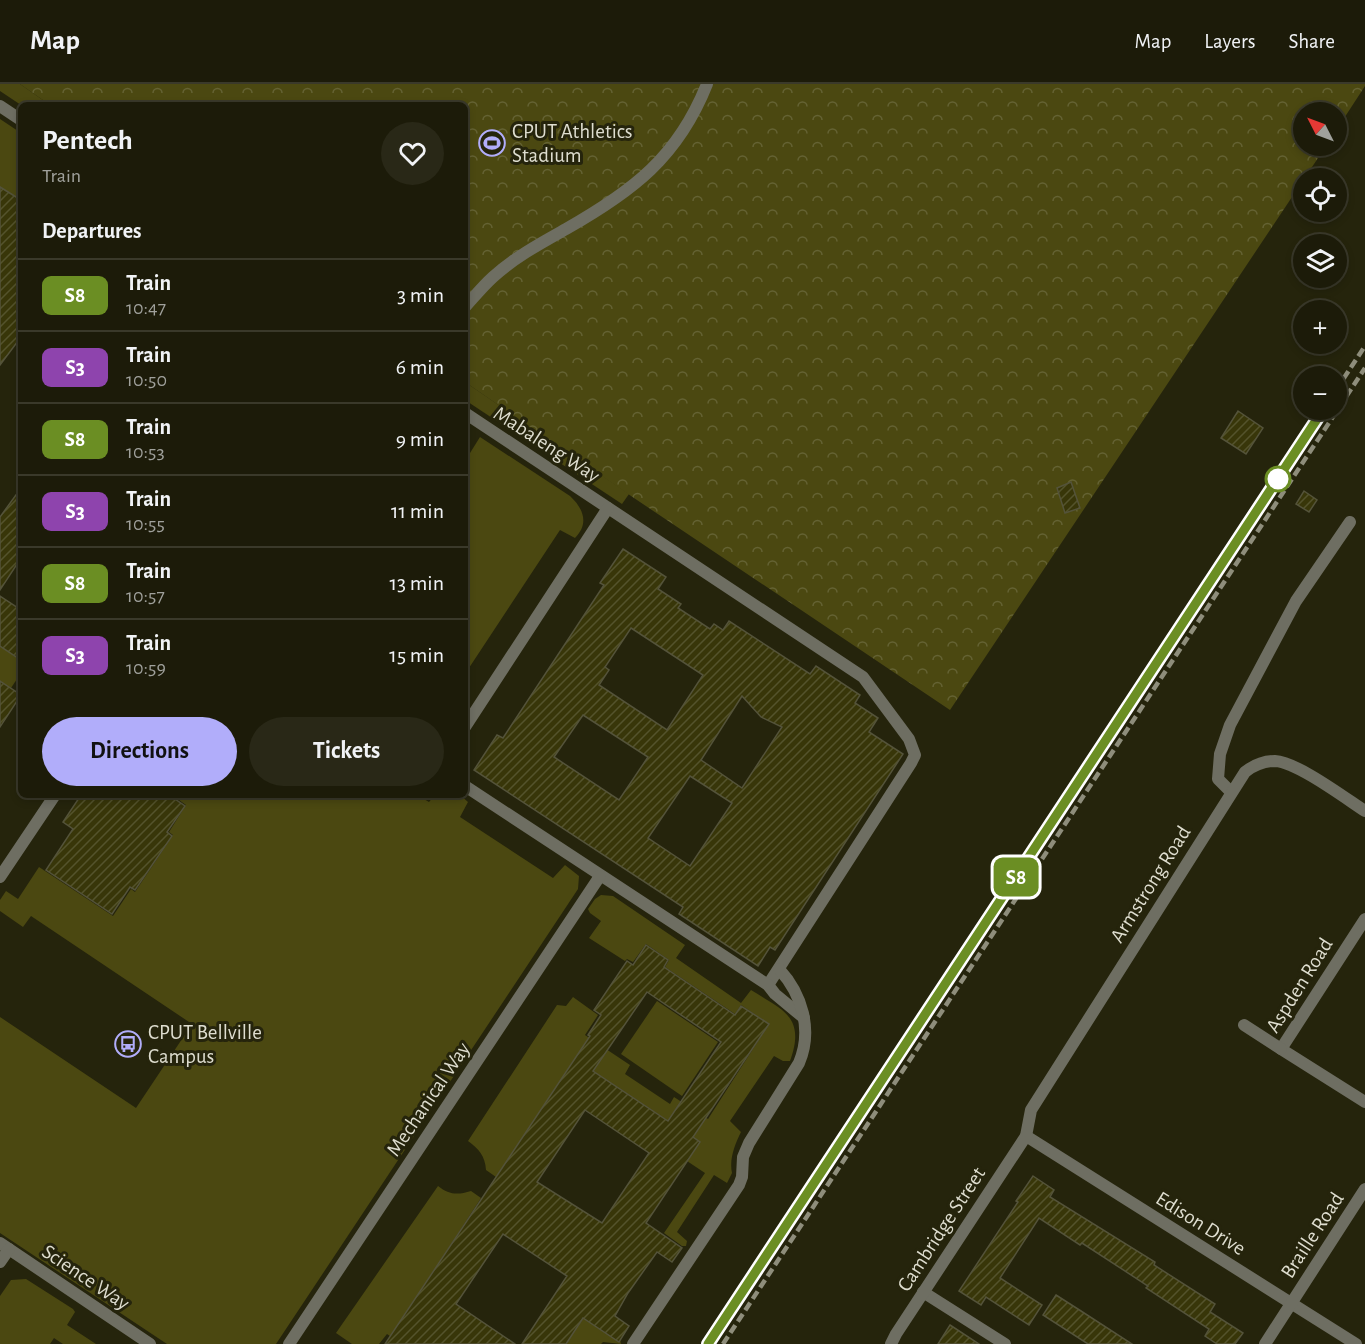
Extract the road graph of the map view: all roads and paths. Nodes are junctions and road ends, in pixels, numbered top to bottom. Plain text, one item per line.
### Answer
1 (706, 84) edge
2 (0, 106) edge
3 (18, 118) edge
4 (468, 304) edge
5 (468, 415) edge
6 (608, 508) junction
7 (1350, 522) dead end
8 (468, 722) edge
9 (468, 788) edge
10 (1231, 792) junction
11 (53, 798) edge
12 (1365, 810) edge
13 (600, 876) junction
14 (0, 877) edge
15 (1365, 918) edge
16 (779, 969) junction
17 (768, 985) junction
18 (804, 1018) junction
19 (1244, 1025) dead end
20 (1281, 1049) junction
21 (1365, 1102) edge
22 (1026, 1136) junction
23 (1365, 1189) edge
24 (4, 1246) edge
25 (0, 1262) edge
26 (923, 1292) junction
27 (1291, 1302) junction
28 (150, 1344) edge
29 (289, 1344) edge
30 (633, 1344) edge
31 (891, 1344) edge
32 (1005, 1344) edge
33 (1265, 1344) edge
34 (1356, 1344) edge

1 - 4 street
2 - 3 street
5 - 6 street, Mabaleng Way
6 - 8 street
6 - 16 street, Mabaleng Way
7 - 10 street
9 - 13 street
10 - 12 street, Armstrong Road
10 - 22 street, Armstrong Road
11 - 14 street
13 - 17 street
13 - 29 street, Mechanical Way
15 - 20 street, Aspden Road
16 - 17 street, Mabaleng Way
16 - 18 street
17 - 18 street
18 - 30 street
19 - 20 street
20 - 21 street, Aspden Road
22 - 26 street, Cambridge Street
22 - 27 street, Edison Drive
23 - 27 street, Braille Road
24 - 25 street
24 - 28 street, Science Way
26 - 31 street, Cambridge Street
26 - 32 street
27 - 33 street, Braille Road
27 - 34 street, Edison Drive

